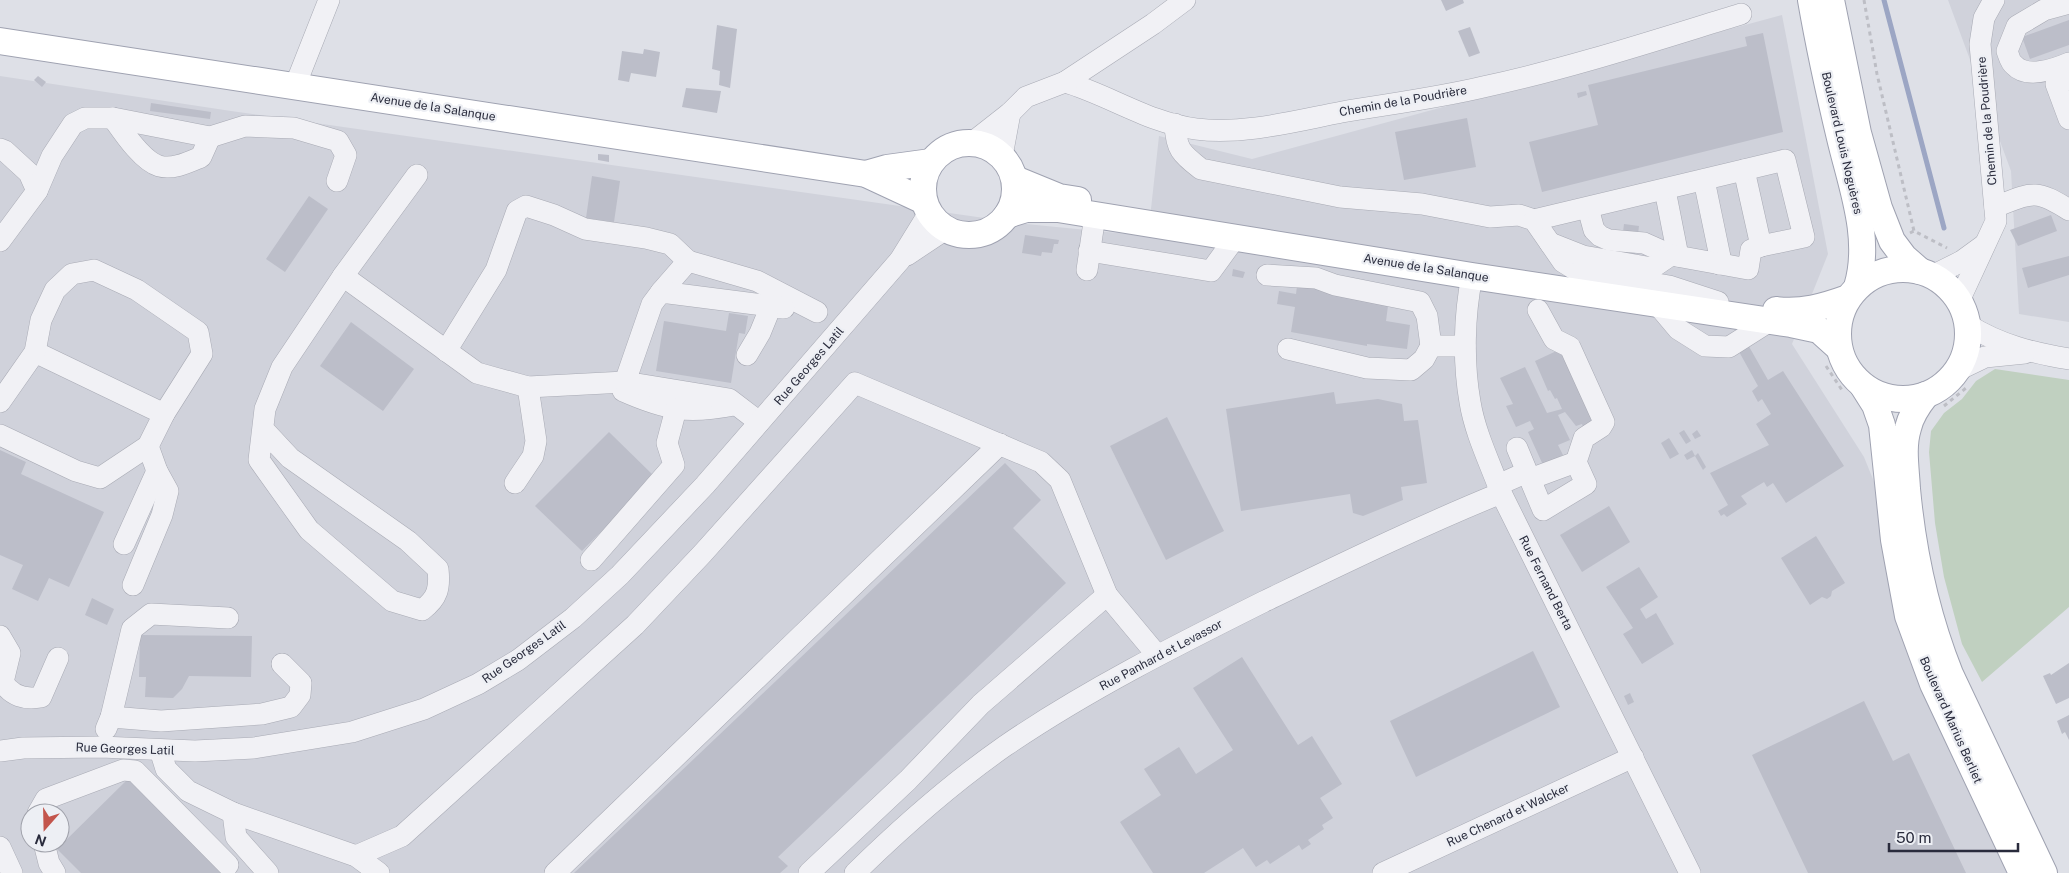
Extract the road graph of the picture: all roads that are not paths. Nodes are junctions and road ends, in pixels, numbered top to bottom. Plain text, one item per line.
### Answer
1 (329, 0) edge
2 (1185, 0) edge
3 (1811, 0) edge
4 (1831, 0) edge
5 (1994, 0) edge
6 (2069, 3) edge
7 (1742, 14) dead end
8 (0, 41) edge
9 (2069, 63) edge
10 (2069, 79) edge
11 (1065, 82) junction
12 (295, 86) junction
13 (1010, 113) junction
14 (113, 118) junction
15 (2069, 119) edge
16 (1175, 124) junction
17 (210, 137) junction
18 (973, 142) junction
19 (0, 149) edge
20 (1002, 156) junction
21 (931, 162) junction
22 (1744, 170) junction
23 (866, 174) junction
24 (417, 175) dead end
25 (1015, 179) junction
26 (1704, 180) junction
27 (337, 181) dead end
28 (1665, 190) junction
29 (37, 191) junction
30 (1995, 206) junction
31 (1588, 208) junction
32 (2069, 210) edge
33 (933, 214) junction
34 (1007, 215) junction
35 (1095, 215) junction
36 (1534, 220) junction
37 (1235, 238) junction
38 (0, 241) edge
39 (1550, 243) junction
40 (1986, 243) junction
41 (1761, 246) junction
42 (1675, 256) junction
43 (688, 261) junction
44 (1719, 264) junction
45 (1926, 273) junction
46 (1267, 275) dead end
47 (343, 276) junction
48 (1472, 276) junction
49 (661, 292) junction
50 (1853, 292) junction
51 (1960, 301) junction
52 (1718, 302) junction
53 (1657, 304) junction
54 (772, 306) junction
55 (1538, 310) dead end
56 (817, 312) junction
57 (1770, 321) junction
58 (844, 325) junction
59 (1968, 325) junction
60 (1431, 346) junction
61 (1465, 346) junction
62 (1839, 348) junction
63 (1288, 349) dead end
64 (446, 351) junction
65 (35, 352) junction
66 (2030, 352) junction
67 (747, 355) dead end
68 (2069, 358) edge
69 (1965, 376) junction
70 (615, 382) junction
71 (1863, 386) junction
72 (528, 387) junction
73 (0, 402) edge
74 (1933, 402) junction
75 (736, 405) junction
76 (676, 409) junction
77 (164, 414) junction
78 (759, 422) junction
79 (263, 428) junction
80 (0, 435) edge
81 (1000, 444) junction
82 (148, 446) junction
83 (1517, 448) dead end
84 (1576, 462) junction
85 (157, 471) junction
86 (1528, 476) junction
87 (515, 483) dead end
88 (1499, 489) junction
89 (124, 544) dead end
90 (591, 560) dead end
91 (133, 585) dead end
92 (1107, 595) junction
93 (228, 618) dead end
94 (0, 636) edge
95 (1157, 655) junction
96 (58, 658) dead end
97 (282, 664) dead end
98 (111, 717) junction
99 (101, 747) junction
100 (160, 750) junction
101 (0, 751) edge
102 (1634, 757) junction
103 (44, 803) edge
104 (233, 813) junction
105 (0, 847) edge
106 (47, 853) edge
107 (356, 856) junction
108 (228, 865) dead end
109 (12, 873) edge
110 (54, 873) edge
111 (268, 873) edge
112 (379, 873) edge
113 (555, 873) edge
114 (809, 873) edge
115 (855, 873) edge
116 (1382, 873) edge
117 (1690, 873) edge
118 (2022, 873) edge
119 (2044, 873) edge

1 - 12 street
2 - 11 street
3 - 50 main road, Boulevard Louis Noguères
4 - 45 main road, Boulevard Louis Noguères
5 - 30 street, Chemin de la Poudrière
6 - 9 street
7 - 16 street, Chemin de la Poudrière
8 - 12 main road, Avenue de la Salanque
10 - 15 street
11 - 13 street
11 - 16 street, Chemin de la Poudrière
12 - 23 main road, Avenue de la Salanque
13 - 18 street
13 - 20 street
14 - 17 street
14 - 17 street
14 - 29 street
16 - 36 street
17 - 27 street
18 - 20 main road
18 - 21 main road
19 - 29 street
20 - 25 main road
21 - 23 main road
21 - 33 main road
22 - 26 street
22 - 41 street
22 - 41 street
23 - 33 main road
24 - 47 street
25 - 34 main road
25 - 52 main road, Avenue de la Salanque
26 - 28 street
26 - 44 street
28 - 31 street
28 - 42 street
29 - 38 street
30 - 32 street
30 - 40 street, Chemin de la Poudrière
31 - 36 street
31 - 42 street
33 - 34 main road
33 - 58 street, Rue Georges Latil
34 - 35 main road, Avenue de la Salanque
35 - 37 main road, Avenue de la Salanque
35 - 37 street
36 - 39 street
37 - 48 main road, Avenue de la Salanque
39 - 42 street
39 - 52 street
40 - 45 street, Chemin de la Poudrière
40 - 51 street, Chemin de la Poudrière
41 - 44 street
42 - 44 street
43 - 49 street
43 - 56 street
43 - 64 street
45 - 50 main road
45 - 51 main road
46 - 60 street
47 - 64 street
47 - 79 street
48 - 53 main road, Avenue de la Salanque
48 - 61 street, Rue Fernand Berta
49 - 54 street
49 - 70 street
50 - 52 main road, Avenue de la Salanque
50 - 62 main road
51 - 59 main road
53 - 57 main road, Avenue de la Salanque
53 - 57 street
54 - 56 street
54 - 67 street
55 - 84 street
56 - 58 street
57 - 62 main road, Avenue de la Salanque
58 - 78 street, Rue Georges Latil
59 - 66 street
59 - 69 main road
60 - 61 street
60 - 63 street
61 - 88 street, Rue Fernand Berta
62 - 71 main road
64 - 72 street
65 - 73 street
65 - 77 street
65 - 77 street
66 - 68 street
66 - 69 street
69 - 74 main road
70 - 72 street
70 - 75 street
70 - 76 street
71 - 74 main road
71 - 118 main road, Boulevard Marius Berliet
72 - 87 street
74 - 119 main road, Boulevard Marius Berliet
75 - 76 street
75 - 78 street
76 - 90 street
77 - 82 street
78 - 100 street, Rue Georges Latil
79 - 79 street
80 - 82 street
81 - 92 street
81 - 107 street
81 - 113 street
82 - 85 street
83 - 86 street
84 - 86 street, Rue Panhard et Levassor
84 - 86 street
85 - 89 street
85 - 91 street
86 - 88 street, Rue Panhard et Levassor
88 - 95 street, Rue Panhard et Levassor
88 - 102 street, Rue Fernand Berta
92 - 95 street
92 - 114 street
93 - 98 street
94 - 96 street
95 - 115 street, Rue Panhard et Levassor
97 - 98 street
98 - 99 street
99 - 100 street, Rue Georges Latil
99 - 101 street, Rue Georges Latil
100 - 104 street
102 - 116 street, Rue Chenard et Walcker
102 - 117 street, Rue Fernand Berta
103 - 108 street
104 - 107 street
104 - 111 street
105 - 109 street
106 - 110 street
107 - 112 street

